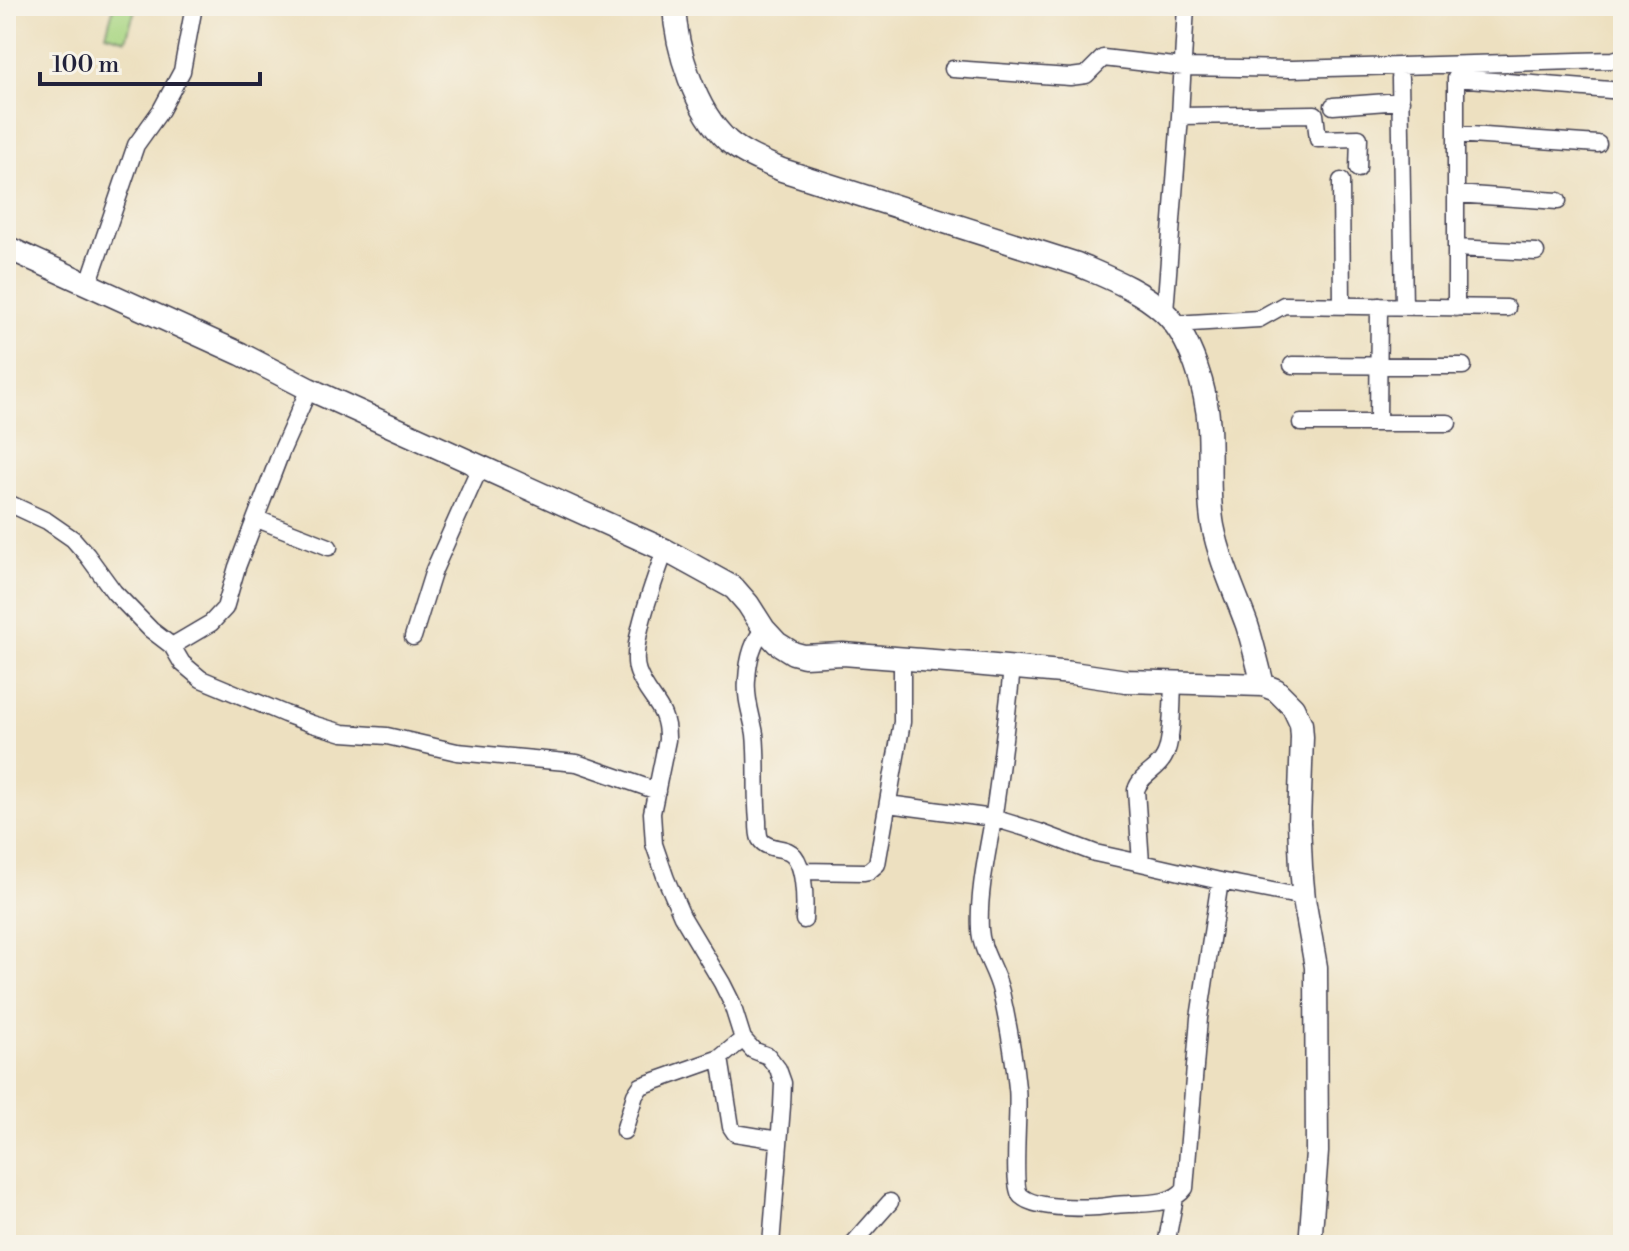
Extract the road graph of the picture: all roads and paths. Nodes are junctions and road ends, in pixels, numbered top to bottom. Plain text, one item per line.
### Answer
1 (194, 6) edge
2 (674, 6) edge
3 (1186, 6) edge
4 (1623, 57) edge
5 (1183, 67) junction
6 (953, 69) dead end
7 (1400, 78) dead end
8 (1623, 91) edge
9 (1401, 101) junction
10 (1333, 106) dead end
11 (1180, 116) junction
12 (1456, 134) junction
13 (1598, 144) dead end
14 (1358, 169) dead end
15 (1341, 181) dead end
16 (1456, 194) junction
17 (1558, 201) dead end
18 (6, 247) edge
19 (1456, 248) junction
20 (1536, 252) dead end
21 (88, 285) junction
22 (1342, 306) junction
23 (1379, 306) junction
24 (1404, 307) junction
25 (1456, 308) junction
26 (1507, 308) dead end
27 (1170, 318) junction
28 (1292, 365) dead end
29 (1378, 366) junction
30 (1463, 366) dead end
31 (309, 389) junction
32 (1301, 423) dead end
33 (1378, 423) junction
34 (1448, 423) dead end
35 (480, 467) junction
36 (6, 502) edge
37 (257, 519) junction
38 (329, 547) dead end
39 (665, 550) junction
40 (764, 629) junction
41 (413, 637) dead end
42 (172, 646) junction
43 (902, 659) junction
44 (1012, 668) junction
45 (1173, 682) junction
46 (1263, 685) junction
47 (657, 791) junction
48 (888, 804) junction
49 (993, 818) junction
50 (1141, 863) junction
51 (801, 871) junction
52 (1220, 881) junction
53 (1304, 897) junction
54 (804, 920) dead end
55 (743, 1039) junction
56 (720, 1058) junction
57 (624, 1131) dead end
58 (779, 1140) junction
59 (1175, 1198) junction
60 (890, 1202) dead end
61 (771, 1245) edge
62 (852, 1245) edge
63 (1166, 1245) edge
64 (1310, 1245) edge

1 - 21 street
2 - 27 street
3 - 5 street
4 - 5 street
5 - 6 street
5 - 11 street
7 - 9 street
8 - 12 street
9 - 10 street
9 - 24 street
11 - 14 street
11 - 27 street
12 - 13 street
12 - 16 street
15 - 22 street
16 - 17 street
16 - 19 street
18 - 21 street
19 - 20 street
19 - 25 street
21 - 31 street
22 - 23 street
22 - 27 street
23 - 24 street
23 - 29 street
24 - 25 street
25 - 26 street
27 - 46 street
28 - 29 street
29 - 30 street
29 - 33 street
31 - 35 street
31 - 37 street
32 - 33 street
33 - 34 street
35 - 39 street
35 - 41 street
36 - 42 street
37 - 38 street
37 - 42 street
39 - 40 street
39 - 47 street
40 - 43 street
40 - 51 street
42 - 47 street
43 - 44 street
43 - 48 street
44 - 45 street
44 - 49 street
45 - 46 street
45 - 50 street
46 - 53 street
47 - 55 street
48 - 49 street
48 - 51 street
49 - 50 street
49 - 59 street
50 - 52 street
51 - 54 street
52 - 53 street
52 - 59 street
53 - 64 street
55 - 56 street
55 - 58 street
56 - 57 street
56 - 58 street
58 - 61 street
59 - 63 street
60 - 62 street

